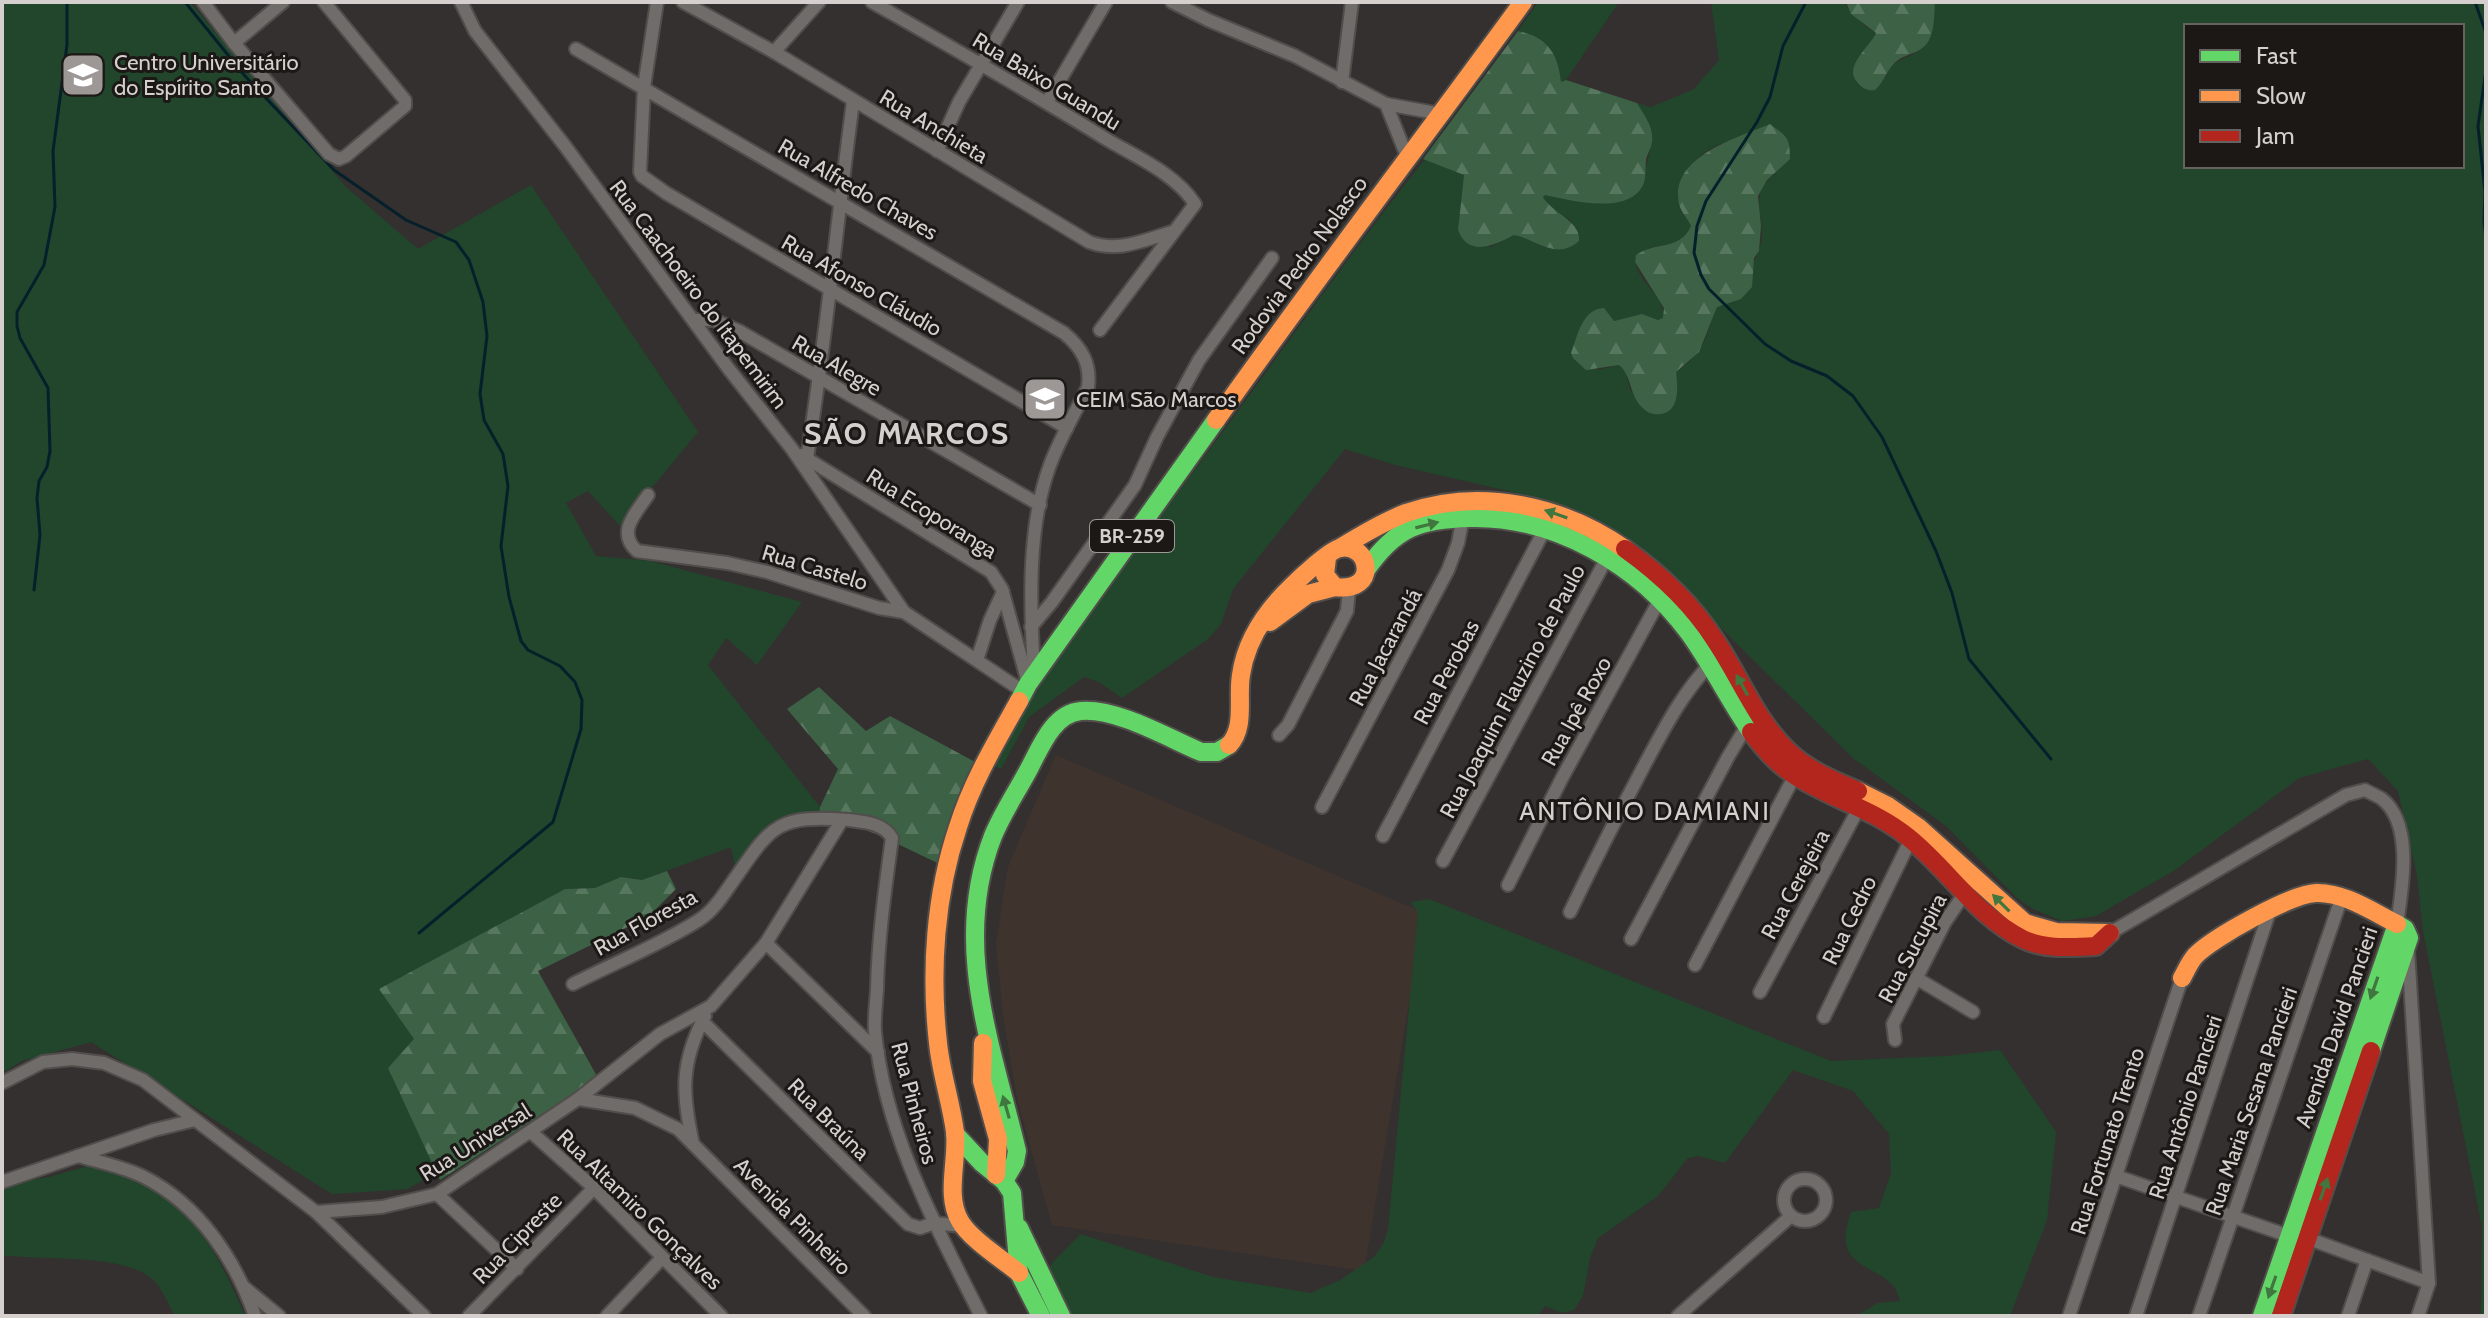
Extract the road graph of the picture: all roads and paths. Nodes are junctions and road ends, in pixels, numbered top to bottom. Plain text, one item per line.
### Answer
1 (203, 2) edge
2 (283, 2) edge
3 (324, 2) edge
4 (461, 2) edge
5 (657, 2) edge
6 (683, 2) edge
7 (819, 2) edge
8 (872, 2) edge
9 (1018, 2) edge
10 (1106, 2) edge
11 (1172, 2) edge
12 (1352, 2) edge
13 (1523, 2) edge
14 (234, 43) junction
15 (576, 49) dead end
16 (774, 52) junction
17 (981, 64) junction
18 (1342, 82) junction
19 (644, 87) junction
20 (853, 102) junction
21 (1047, 102) junction
22 (1386, 104) junction
23 (1441, 114) junction
24 (937, 151) junction
25 (1408, 159) junction
26 (839, 202) junction
27 (1172, 232) junction
28 (1272, 258) dead end
29 (830, 290) junction
30 (694, 320) junction
31 (1100, 330) dead end
32 (820, 378) junction
33 (1067, 428) junction
34 (792, 449) junction
35 (807, 458) junction
36 (648, 495) dead end
37 (1040, 505) junction
38 (1464, 509) junction
39 (1546, 527) junction
40 (1612, 549) junction
41 (1333, 553) junction
42 (1366, 570) junction
43 (1342, 588) junction
44 (1003, 592) junction
45 (1659, 601) junction
46 (904, 612) junction
47 (1031, 627) junction
48 (1251, 640) junction
49 (1723, 651) junction
50 (977, 660) junction
51 (1709, 665) junction
52 (1029, 684) junction
53 (1754, 722) junction
54 (1279, 735) dead end
55 (1795, 775) junction
56 (1863, 801) junction
57 (1322, 807) dead end
58 (842, 820) junction
59 (1383, 836) dead end
60 (892, 838) joint
61 (1910, 841) junction
62 (1443, 861) dead end
63 (1508, 885) dead end
64 (1971, 885) junction
65 (2341, 899) junction
66 (2270, 910) junction
67 (1570, 912) dead end
68 (2397, 924) junction
69 (2110, 933) joint
70 (1631, 939) dead end
71 (766, 943) junction
72 (2408, 943) junction
73 (1695, 965) dead end
74 (1916, 978) junction
75 (2182, 978) joint
76 (573, 984) dead end
77 (1760, 992) dead end
78 (711, 1006) junction
79 (1973, 1012) dead end
80 (1824, 1017) dead end
81 (702, 1021) junction
82 (1895, 1040) dead end
83 (878, 1052) junction
84 (2, 1083) edge
85 (578, 1099) junction
86 (195, 1120) junction
87 (531, 1132) junction
88 (955, 1134) junction
89 (693, 1144) junction
90 (78, 1156) junction
91 (2116, 1176) junction
92 (1000, 1178) junction
93 (2, 1182) edge
94 (594, 1188) junction
95 (437, 1194) junction
96 (2177, 1196) junction
97 (953, 1198) junction
98 (923, 1202) junction
99 (316, 1212) junction
100 (1791, 1216) dead end
101 (2232, 1216) junction
102 (1014, 1219) junction
103 (934, 1223) junction
104 (962, 1226) junction
105 (2298, 1237) junction
106 (979, 1239) junction
107 (662, 1258) junction
108 (2367, 1260) junction
109 (517, 1269) junction
110 (1019, 1273) junction
111 (2429, 1283) junction
112 (245, 1288) junction
113 (255, 1316) edge
114 (279, 1316) edge
115 (424, 1316) edge
116 (469, 1316) edge
117 (607, 1316) edge
118 (721, 1316) edge
119 (864, 1316) edge
120 (981, 1316) edge
121 (1041, 1316) edge
122 (1061, 1316) edge
123 (1678, 1316) edge
124 (2069, 1316) edge
125 (2136, 1316) edge
126 (2199, 1316) edge
127 (2262, 1316) edge
128 (2281, 1316) edge
129 (2348, 1316) edge
130 (2418, 1316) edge

1 - 14 street
2 - 14 street
3 - 14 street
4 - 30 street, Rua Caachoeiro do Itapemirim
5 - 19 street
6 - 16 street, Rua Anchieta
7 - 16 street
8 - 17 street, Rua Baixo Guandu
9 - 17 street
10 - 21 street
11 - 18 street
12 - 18 street
13 - 23 main road, Rodovia Pedro Nolasco / BR-259
15 - 19 street, Rua Alfredo Chaves
16 - 20 street, Rua Anchieta
17 - 21 street, Rua Baixo Guandu
17 - 24 street
18 - 22 street
19 - 26 street, Rua Alfredo Chaves
19 - 29 street, Rua Afonso Cláudio
20 - 24 street, Rua Anchieta
20 - 26 street
21 - 27 street, Rua Baixo Guandu
22 - 23 street
22 - 25 street
23 - 25 main road, Rodovia Pedro Nolasco / BR-259
24 - 27 street, Rua Anchieta
25 - 52 main road, Rodovia Pedro Nolasco / BR-259
26 - 29 street
26 - 33 street, Rua Alfredo Chaves
27 - 31 street
28 - 47 street
29 - 32 street
29 - 33 street, Rua Afonso Cláudio
30 - 32 street, Rua Alegre
30 - 34 street, Rua Caachoeiro do Itapemirim
32 - 35 street
32 - 37 street, Rua Alegre
33 - 37 street
34 - 35 street, Rua Ecoporanga
34 - 46 street, Rua Caachoeiro do Itapemirim
35 - 44 street, Rua Ecoporanga
36 - 46 street, Rua Castelo
37 - 47 street
38 - 39 main road
40 -> 38 main road
38 - 41 main road
42 -> 38 main road
38 - 57 street, Rua Jacarandá
39 - 40 main road
39 - 59 street, Rua Perobas
40 - 45 main road
40 - 49 main road
40 - 62 street, Rua Joaquim Flauzino de Paulo
41 - 42 main road
41 - 43 main road
41 - 48 main road
42 - 43 main road
43 - 48 main road
43 - 54 street
44 - 50 street
44 - 52 street, Rua Ecoporanga
45 - 51 main road
45 - 63 street, Rua Ipê Roxo
46 - 50 street, Rua Castelo
47 - 52 street
48 - 92 main road
49 - 51 street
53 -> 49 main road
50 - 52 street, Rua Castelo
51 - 53 main road
51 - 67 street
52 - 88 main road, Rodovia Pedro Nolasco / BR-259
53 - 55 main road
53 - 56 main road
53 - 70 street
55 - 56 main road
55 - 73 street
56 - 61 main road
56 - 64 main road
56 - 77 street, Rua Cerejeira
58 - 60 street, Rua Floresta
58 - 71 street, Rua Universal
58 - 76 street, Rua Floresta
60 - 83 street, Rua Pinheiros
61 - 64 main road
61 - 80 street, Rua Cedro
64 - 69 main road
64 - 74 street, Rua Sucupira
65 - 66 main road
65 - 68 main road
65 - 101 street, Rua Maria Sesana Pancieri
66 - 75 main road
66 - 96 street, Rua Antônio Pancieri
68 - 69 street
68 - 72 main road, Avenida David Pancieri
68 -> 105 main road, Avenida David Pancieri
71 - 78 street, Rua Universal
71 - 83 street
105 -> 72 main road, Avenida David Pancieri
72 - 111 street
74 - 79 street
74 - 82 street, Rua Sucupira
75 - 91 street, Rua Fortunato Trento
78 - 81 street
78 - 85 street, Rua Universal
81 - 89 street
81 - 103 street, Rua Braúna
83 - 98 street, Rua Pinheiros
84 - 86 street
85 - 87 street, Rua Universal
85 - 89 street, Avenida Pinheiro
86 - 90 street
86 - 99 street
87 - 94 street, Rua Altamiro Gonçalves
87 - 95 street, Rua Universal
88 - 92 main road
88 - 97 main road, Rodovia Pedro Nolasco / BR-259
89 - 119 street, Avenida Pinheiro
90 - 93 street
90 - 112 street
91 - 96 street
91 - 124 street, Rua Fortunato Trento
92 - 97 main road
92 - 102 main road
94 - 107 street, Rua Altamiro Gonçalves
94 - 109 street, Rua Cipreste
95 - 99 street, Rua Universal
95 - 109 street
96 - 101 street
96 - 125 street, Rua Antônio Pancieri
97 - 98 street
97 - 104 main road, Rodovia Pedro Nolasco / BR-259
98 - 103 street, Rua Pinheiros
99 - 115 street
100 - 123 street
101 - 105 street
101 - 126 street, Rua Maria Sesana Pancieri
102 - 106 main road
102 - 110 main road
102 - 122 main road
103 - 104 street, Rua Braúna
103 - 120 street, Rua Pinheiros
104 - 106 main road
105 - 108 street
105 -> 127 main road, Avenida David Pancieri
105 - 128 main road, Avenida David Pancieri
106 - 110 main road
107 - 117 street
107 - 118 street, Rua Altamiro Gonçalves
108 - 111 street
108 - 129 street
109 - 116 street, Rua Cipreste
110 - 121 main road
111 - 130 street
112 - 113 street
112 - 114 street

